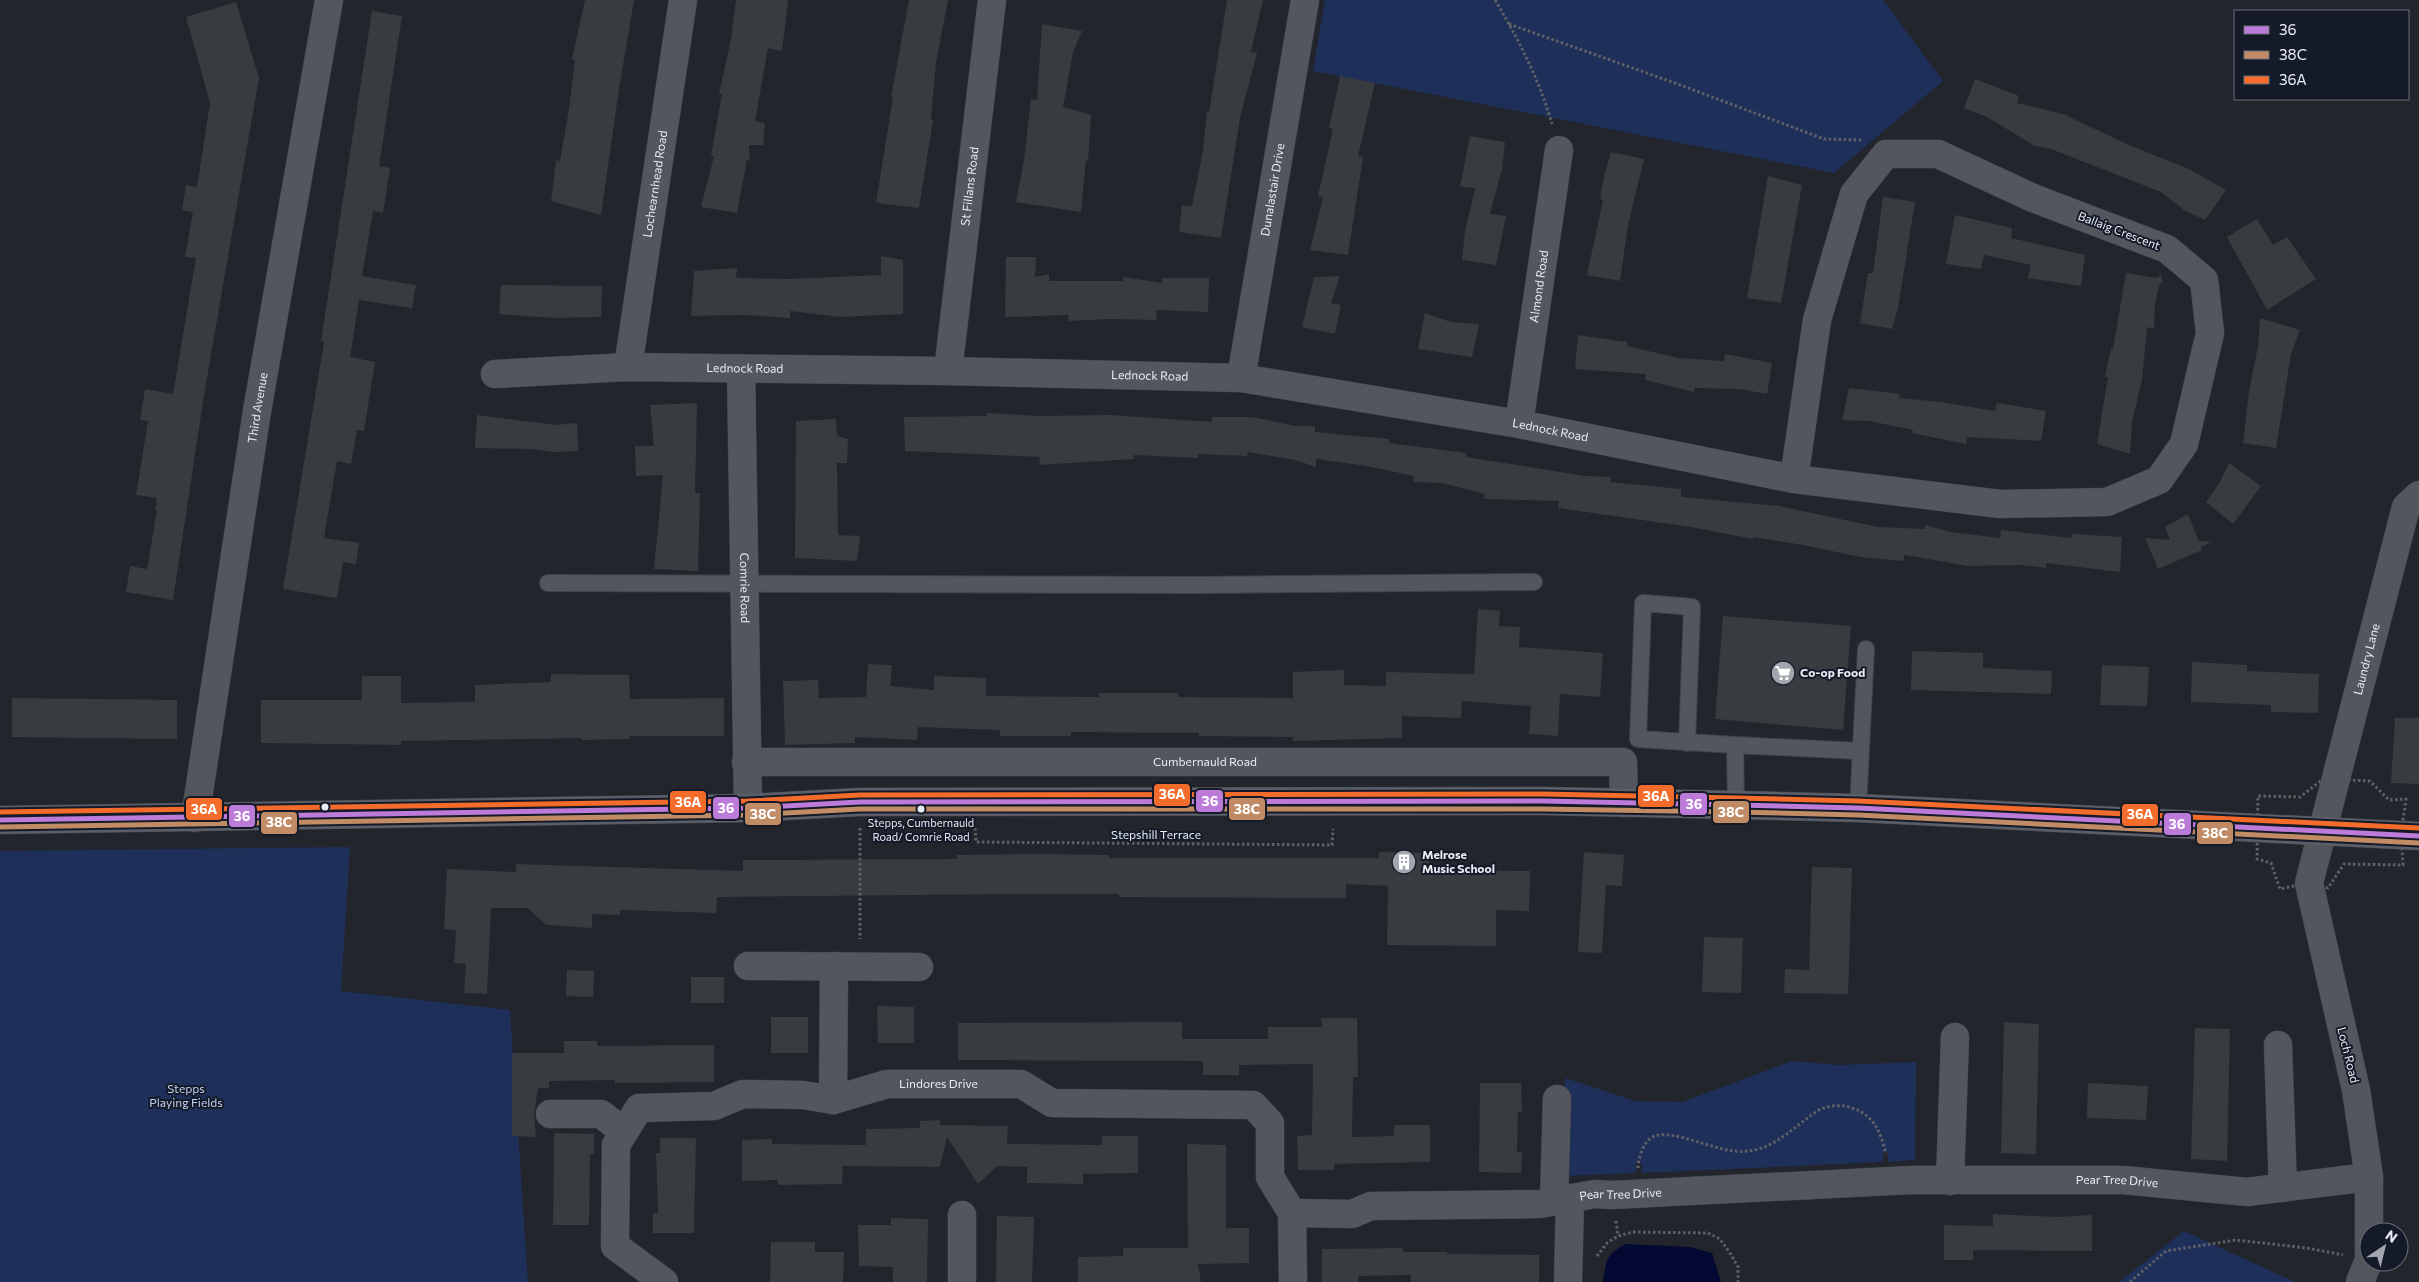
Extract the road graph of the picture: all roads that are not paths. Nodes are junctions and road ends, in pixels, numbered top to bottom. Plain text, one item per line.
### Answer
1 (329, 0) edge
2 (683, 0) edge
3 (992, 0) edge
4 (1305, 0) edge
5 (1559, 150) road end
6 (628, 368) junction
7 (741, 369) junction
8 (948, 371) junction
9 (495, 374) dead end
10 (1241, 378) junction
11 (1519, 424) junction
12 (1794, 479) junction
13 (2419, 494) edge
14 (1534, 582) dead end
15 (548, 583) dead end
16 (743, 584) junction
17 (1866, 649) dead end
18 (1687, 743) junction
19 (1735, 745) junction
20 (1859, 751) junction
21 (746, 762) junction
22 (1624, 803) junction
23 (1736, 805) junction
24 (748, 808) junction
25 (1858, 808) junction
26 (195, 818) junction
27 (0, 820) edge
28 (2323, 830) junction
29 (2419, 836) edge
30 (748, 966) dead end
31 (847, 966) junction
32 (920, 967) dead end
33 (1954, 1037) dead end
34 (2278, 1045) dead end
35 (1557, 1099) dead end
36 (833, 1100) junction
37 (550, 1114) dead end
38 (623, 1131) junction
39 (2369, 1177) junction
40 (1950, 1182) junction
41 (2283, 1188) junction
42 (1562, 1199) junction
43 (1292, 1213) junction
44 (962, 1215) dead end
45 (2369, 1222) edge
46 (664, 1282) edge
47 (962, 1282) edge
48 (1293, 1282) edge
49 (1568, 1282) edge

1 - 26 street, Third Avenue
2 - 6 street, Lochearnhead Road
3 - 8 street, St Fillans Road
4 - 10 street, Dunalastair Drive
5 - 11 street, Almond Road
6 - 7 street, Lednock Road
6 - 9 street, Lednock Road
7 - 8 street, Lednock Road
7 - 16 street, Comrie Road
8 - 10 street, Lednock Road
10 - 11 street, Lednock Road
11 - 12 street, Lednock Road
12 - 12 street, Ballaig Crescent
13 - 28 street, Laundry Lane
14 - 16 lane
15 - 16 lane
16 - 21 street, Comrie Road
17 - 20 lane
18 - 18 lane
18 - 19 lane
19 - 20 lane
19 - 23 lane
20 - 25 lane
21 - 22 street, Cumbernauld Road
21 - 24 street, Comrie Road
22 - 23 main road
22 - 24 main road
23 - 25 main road
24 - 26 main road
25 - 28 main road
26 - 27 main road
28 - 29 main road
28 - 39 street, Loch Road
30 - 31 street
31 - 32 street
31 - 36 street
33 - 40 street
34 - 41 street
35 - 42 street
36 - 38 street, Lindores Drive
36 - 43 street, Lindores Drive
37 - 38 street
38 - 46 street, Lindores Drive
39 - 41 street, Pear Tree Drive
39 - 45 street, Loch Road
40 - 41 street, Pear Tree Drive
40 - 42 street, Pear Tree Drive
42 - 43 street, Pear Tree Drive
42 - 49 street
43 - 48 street
44 - 47 street

